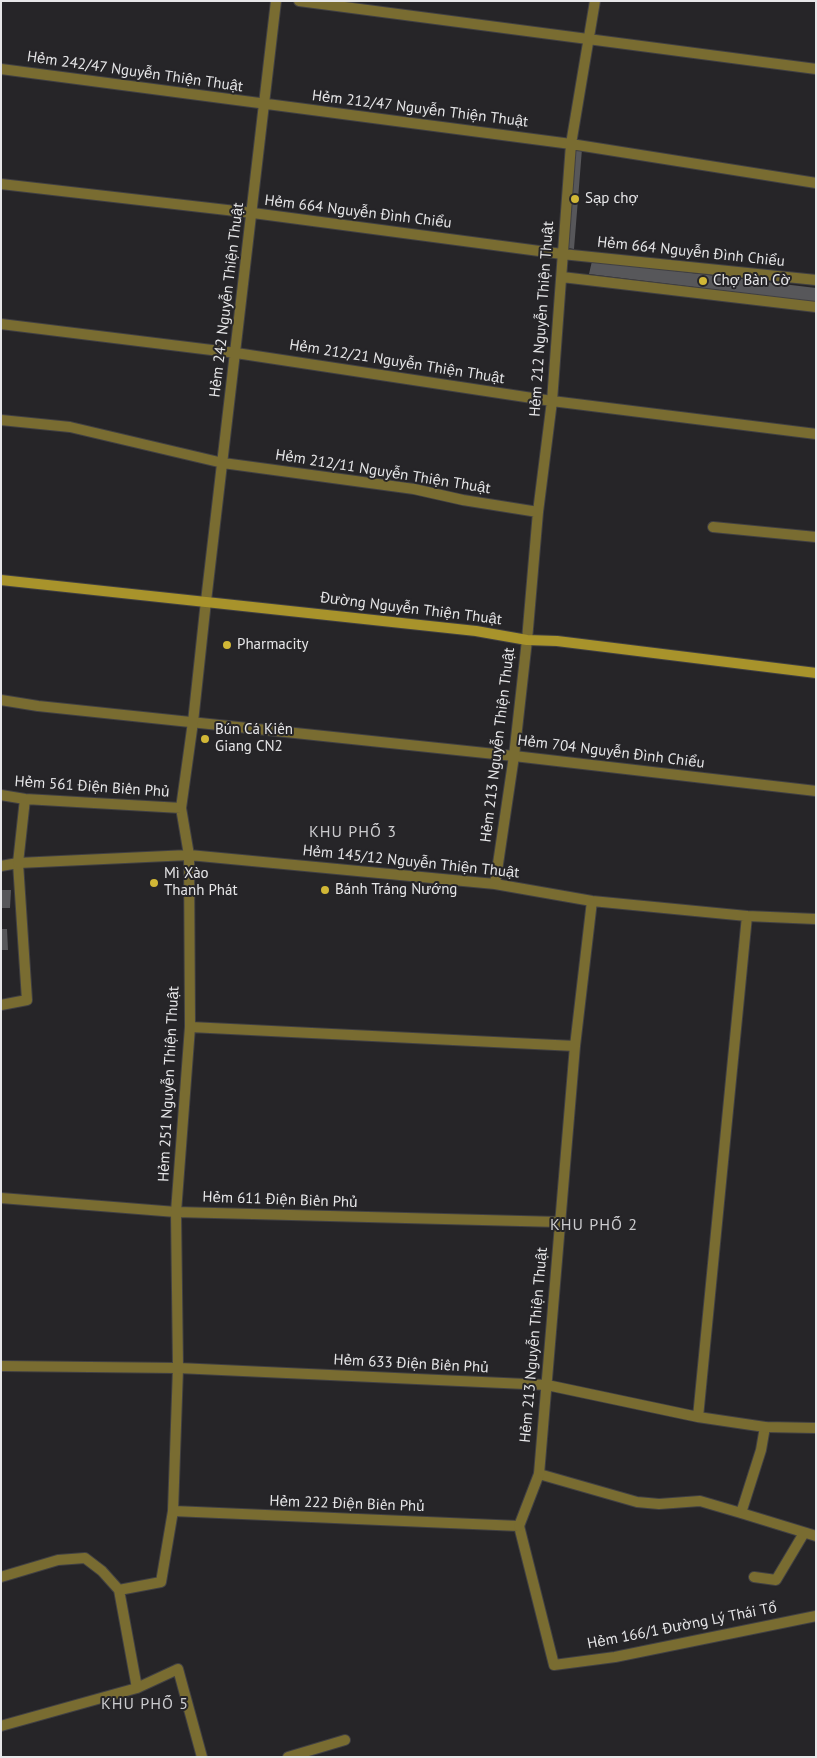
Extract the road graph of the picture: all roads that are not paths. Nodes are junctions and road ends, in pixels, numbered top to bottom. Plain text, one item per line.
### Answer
1 (276, 1) edge
2 (299, 1) edge
3 (595, 1) edge
4 (589, 40) junction
5 (1, 69) edge
6 (816, 69) edge
7 (265, 104) junction
8 (571, 144) junction
9 (816, 182) edge
10 (1, 184) edge
11 (253, 214) junction
12 (562, 254) junction
13 (562, 277) junction
14 (816, 280) edge
15 (816, 308) edge
16 (1, 324) edge
17 (236, 353) junction
18 (552, 401) junction
19 (1, 420) edge
20 (816, 434) edge
21 (223, 463) junction
22 (538, 512) junction
23 (713, 527) dead end
24 (816, 537) edge
25 (1, 580) edge
26 (206, 601) junction
27 (527, 640) junction
28 (816, 674) edge
29 (1, 700) edge
30 (193, 722) junction
31 (514, 756) junction
32 (816, 791) edge
33 (1, 795) edge
34 (25, 799) junction
35 (181, 808) junction
36 (188, 855) junction
37 (18, 863) junction
38 (1, 866) edge
39 (495, 884) junction
40 (592, 901) junction
41 (747, 916) junction
42 (816, 919) edge
43 (1, 1005) edge
44 (190, 1027) junction
45 (575, 1046) junction
46 (1, 1198) edge
47 (176, 1212) junction
48 (559, 1222) junction
49 (1, 1366) edge
50 (178, 1368) junction
51 (547, 1385) junction
52 (698, 1417) junction
53 (765, 1427) junction
54 (816, 1428) edge
55 (539, 1474) junction
56 (172, 1511) junction
57 (741, 1512) junction
58 (519, 1526) junction
59 (804, 1533) junction
60 (816, 1536) edge
61 (1, 1577) edge
62 (754, 1577) dead end
63 (119, 1590) junction
64 (816, 1616) edge
65 (137, 1688) junction
66 (1, 1726) edge
67 (345, 1740) dead end
68 (291, 1756) edge
69 (202, 1757) edge

1 - 7 street, Hẻm 242 Nguyễn Thiện Thuật
2 - 4 street
3 - 4 street, Hẻm 212 Nguyễn Thiện Thuật
4 - 6 street
4 - 8 street, Hẻm 212 Nguyễn Thiện Thuật
5 - 7 street, Hẻm 242/47 Nguyễn Thiện Thuật
7 - 8 street, Hẻm 212/47 Nguyễn Thiện Thuật
7 - 11 street, Hẻm 242 Nguyễn Thiện Thuật
8 - 9 street, Hẻm 212/47 Nguyễn Thiện Thuật
8 - 12 street, Hẻm 212 Nguyễn Thiện Thuật
10 - 11 street, Hẻm 664 Nguyễn Ðình Chiểu
11 - 12 street, Hẻm 664 Nguyễn Ðình Chiểu
11 - 17 street, Hẻm 242 Nguyễn Thiện Thuật
12 - 13 street, Hẻm 212 Nguyễn Thiện Thuật
12 - 14 street, Hẻm 664 Nguyễn Đình Chiểu
13 - 15 street
13 - 18 street, Hẻm 212 Nguyễn Thiện Thuật
16 - 17 street, Hẻm 212/21 Nguyễn Thiện Thuật
17 - 18 street, Hẻm 212/21 Nguyễn Thiện Thuật
17 - 21 street, Hẻm 242 Nguyễn Thiện Thuật
18 - 20 street, Hẻm 212/21 Nguyễn Thiện Thuật
18 - 22 street, Hẻm 212 Nguyễn Thiện Thuật
19 - 21 street, Hẻm 212/11 Nguyễn Thiện Thuật
21 - 22 street, Hẻm 212/11 Nguyễn Thiện Thuật
21 - 26 street, Hẻm 242 Nguyễn Thiện Thuật
22 - 27 street, Hẻm 212 Nguyễn Thiện Thuật
23 - 24 street
25 - 26 street, Đường Nguyễn Thiện Thuật
26 - 27 street, Đường Nguyễn Thiện Thuật
26 - 30 street, Hẻm 251 Nguyễn Thiện Thuật
27 - 28 street, Đường Nguyễn Thiện Thuật
27 - 31 street, Hẻm 213 Nguyễn Thiện Thuật
29 - 30 street, Hẻm 704 Nguyễn Đình Chiểu
30 - 31 street, Hẻm 704 Nguyễn Đình Chiểu
30 - 35 street, Hẻm 251 Nguyễn Thiện Thuật
31 - 32 street, Hẻm 704 Nguyễn Đình Chiểu
31 - 39 street, Hẻm 213 Nguyễn Thiện Thuật
33 - 34 street, Hẻm 561 Ðiện Biên Phủ
34 - 35 street, Hẻm 561 Ðiện Biên Phủ
34 - 37 street
35 - 36 street, Hẻm 251 Nguyễn Thiện Thuật
36 - 37 street, Hẻm 145/12 Nguyễn Thiện Thuật
36 - 39 street, Hẻm 145/12 Nguyễn Thiện Thuật
36 - 44 street, Hẻm 251 Nguyễn Thiện Thuật
37 - 38 street, Hẻm 145/12 Nguyễn Thiện Thuật
37 - 43 street
39 - 40 street, Hẻm 145/12 Nguyễn Thiện Thuật
40 - 41 street, Hẻm 145/12 Nguyễn Thiện Thuật
40 - 45 street, Hẻm 213 Nguyễn Thiện Thuật
41 - 42 street, Hẻm 145/12 Nguyễn Thiện Thuật
41 - 52 street
44 - 45 street
44 - 47 street, Hẻm 251 Nguyễn Thiện Thuật
45 - 48 street, Hẻm 213 Nguyễn Thiện Thuật
46 - 47 street, Hẻm 611 Ðiện Biên Phủ
47 - 48 street, Hẻm 611 Ðiện Biên Phủ
47 - 50 street, Hẻm 251 Nguyễn Thiện Thuật
48 - 51 street, Hẻm 213 Nguyễn Thiện Thuật
49 - 50 street, Hẻm 633 Ðiện Biên Phủ
50 - 51 street, Hẻm 633 Ðiện Biên Phủ
50 - 56 street, Hẻm 251 Nguyễn Thiện Thuật
51 - 52 street, Hẻm 633 Ðiện Biên Phủ
51 - 55 street, Hẻm 213 Nguyễn Thiện Thuật
52 - 53 street, Hẻm 633 Ðiện Biên Phủ
53 - 54 street, Hẻm 633 Ðiện Biên Phủ
53 - 57 street
55 - 57 street
55 - 58 street, Hẻm 213 Nguyễn Thiện Thuật
56 - 58 street, Hẻm 222 Ðiện Biên Phủ
56 - 63 street, Hẻm 251 Nguyễn Thiện Thuật
57 - 59 street
58 - 64 street, Hẻm 166/1 Đường Lý Thái Tổ
59 - 60 street
59 - 62 street
61 - 63 street
63 - 65 street
65 - 66 street
65 - 69 street
67 - 68 street

